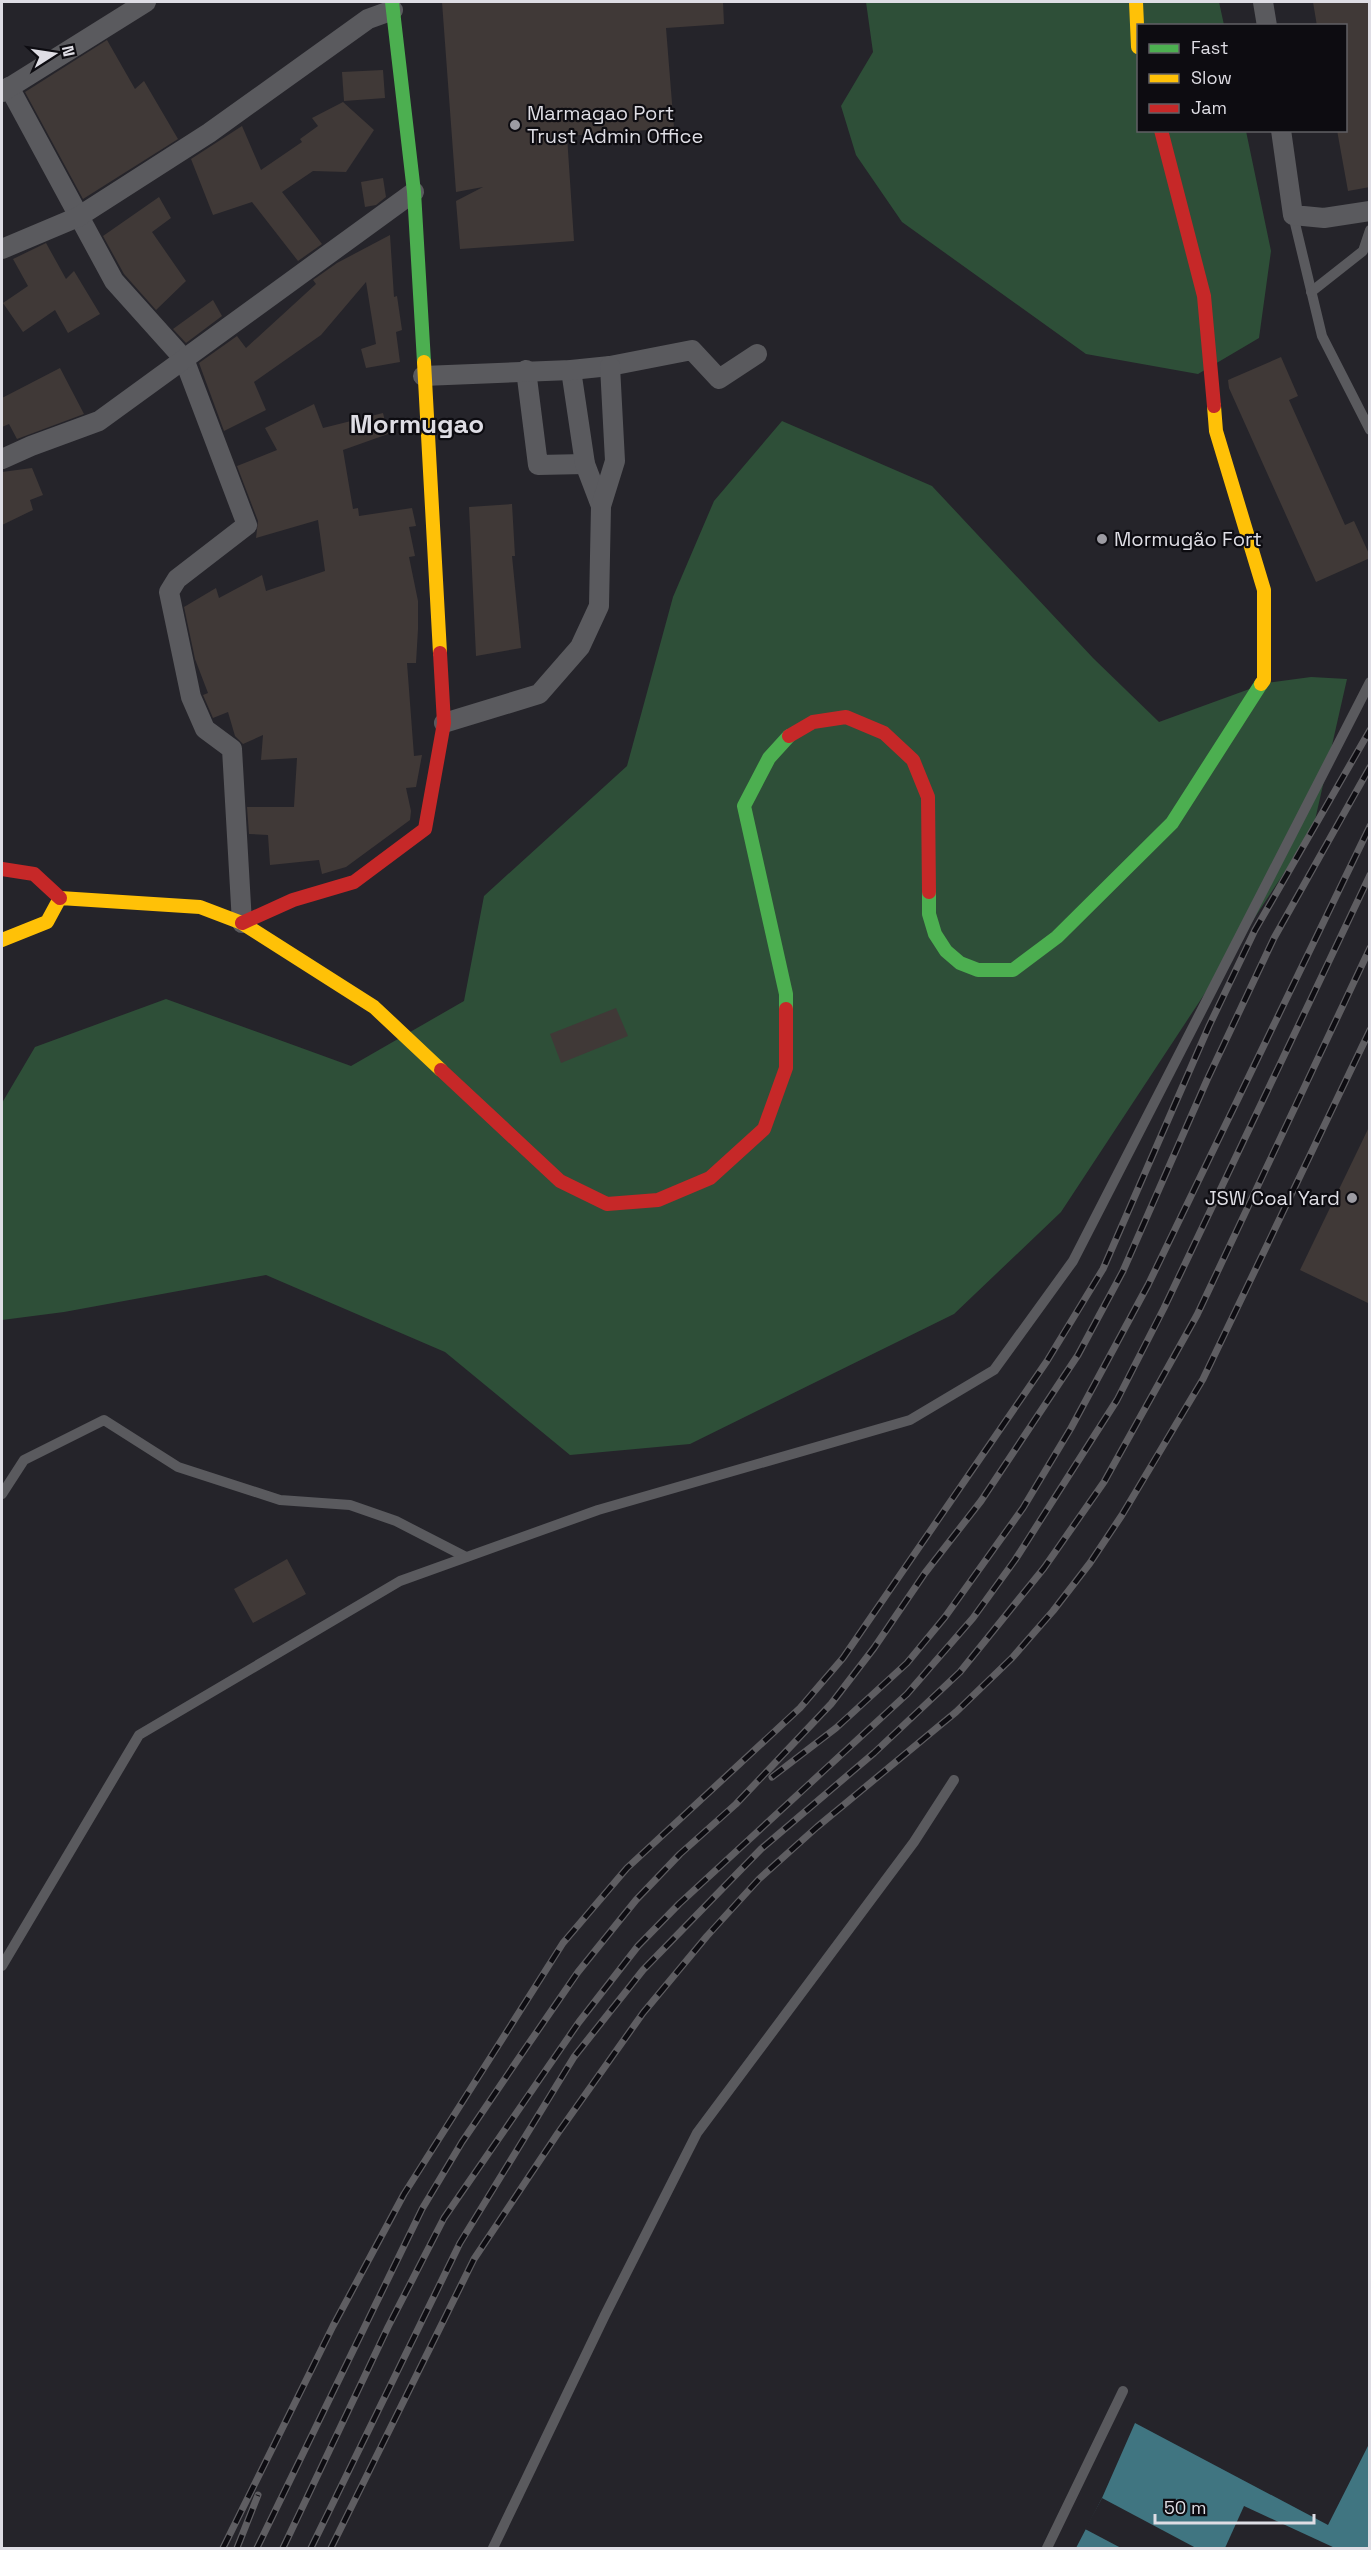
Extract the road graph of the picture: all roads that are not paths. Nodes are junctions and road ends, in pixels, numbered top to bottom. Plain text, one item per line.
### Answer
1 (146, 2) edge
2 (1136, 2) edge
3 (1263, 2) edge
4 (392, 6) edge
5 (1137, 24) edge
6 (1267, 24) edge
7 (5, 90) edge
8 (1162, 132) edge
9 (1281, 132) edge
10 (414, 192) junction
11 (1370, 211) edge
12 (1293, 215) junction
13 (78, 217) junction
14 (1370, 230) edge
15 (2, 249) edge
16 (1311, 292) junction
17 (757, 354) dead end
18 (184, 359) junction
19 (610, 366) junction
20 (526, 370) junction
21 (572, 370) junction
22 (423, 376) junction
23 (1370, 430) edge
24 (2, 459) edge
25 (585, 464) junction
26 (601, 506) junction
27 (1370, 682) edge
28 (444, 723) junction
29 (2, 869) edge
30 (60, 898) junction
31 (242, 922) junction
32 (2, 940) edge
33 (2, 1494) edge
34 (466, 1557) junction
35 (954, 1780) dead end
36 (2, 1966) edge
37 (1123, 2391) dead end
38 (493, 2548) edge
39 (1047, 2548) edge

1 - 7 street
2 - 5 street
3 - 6 street
4 - 10 street
4 - 13 street
7 - 13 street
8 - 31 street
9 - 12 street
10 - 18 street
10 - 22 street
11 - 12 street
12 - 16 lane
13 - 15 street
13 - 18 street
14 - 16 lane
16 - 23 lane
17 - 19 street
18 - 24 street
18 - 31 street
19 - 21 street
19 - 26 street
20 - 21 street
20 - 22 street
20 - 25 street
21 - 25 street
22 - 28 street
25 - 26 street
26 - 28 street
27 - 34 lane
28 - 31 street
29 - 30 street
30 - 31 street
30 - 32 street
33 - 34 lane
34 - 36 lane
35 - 38 lane
37 - 39 lane

